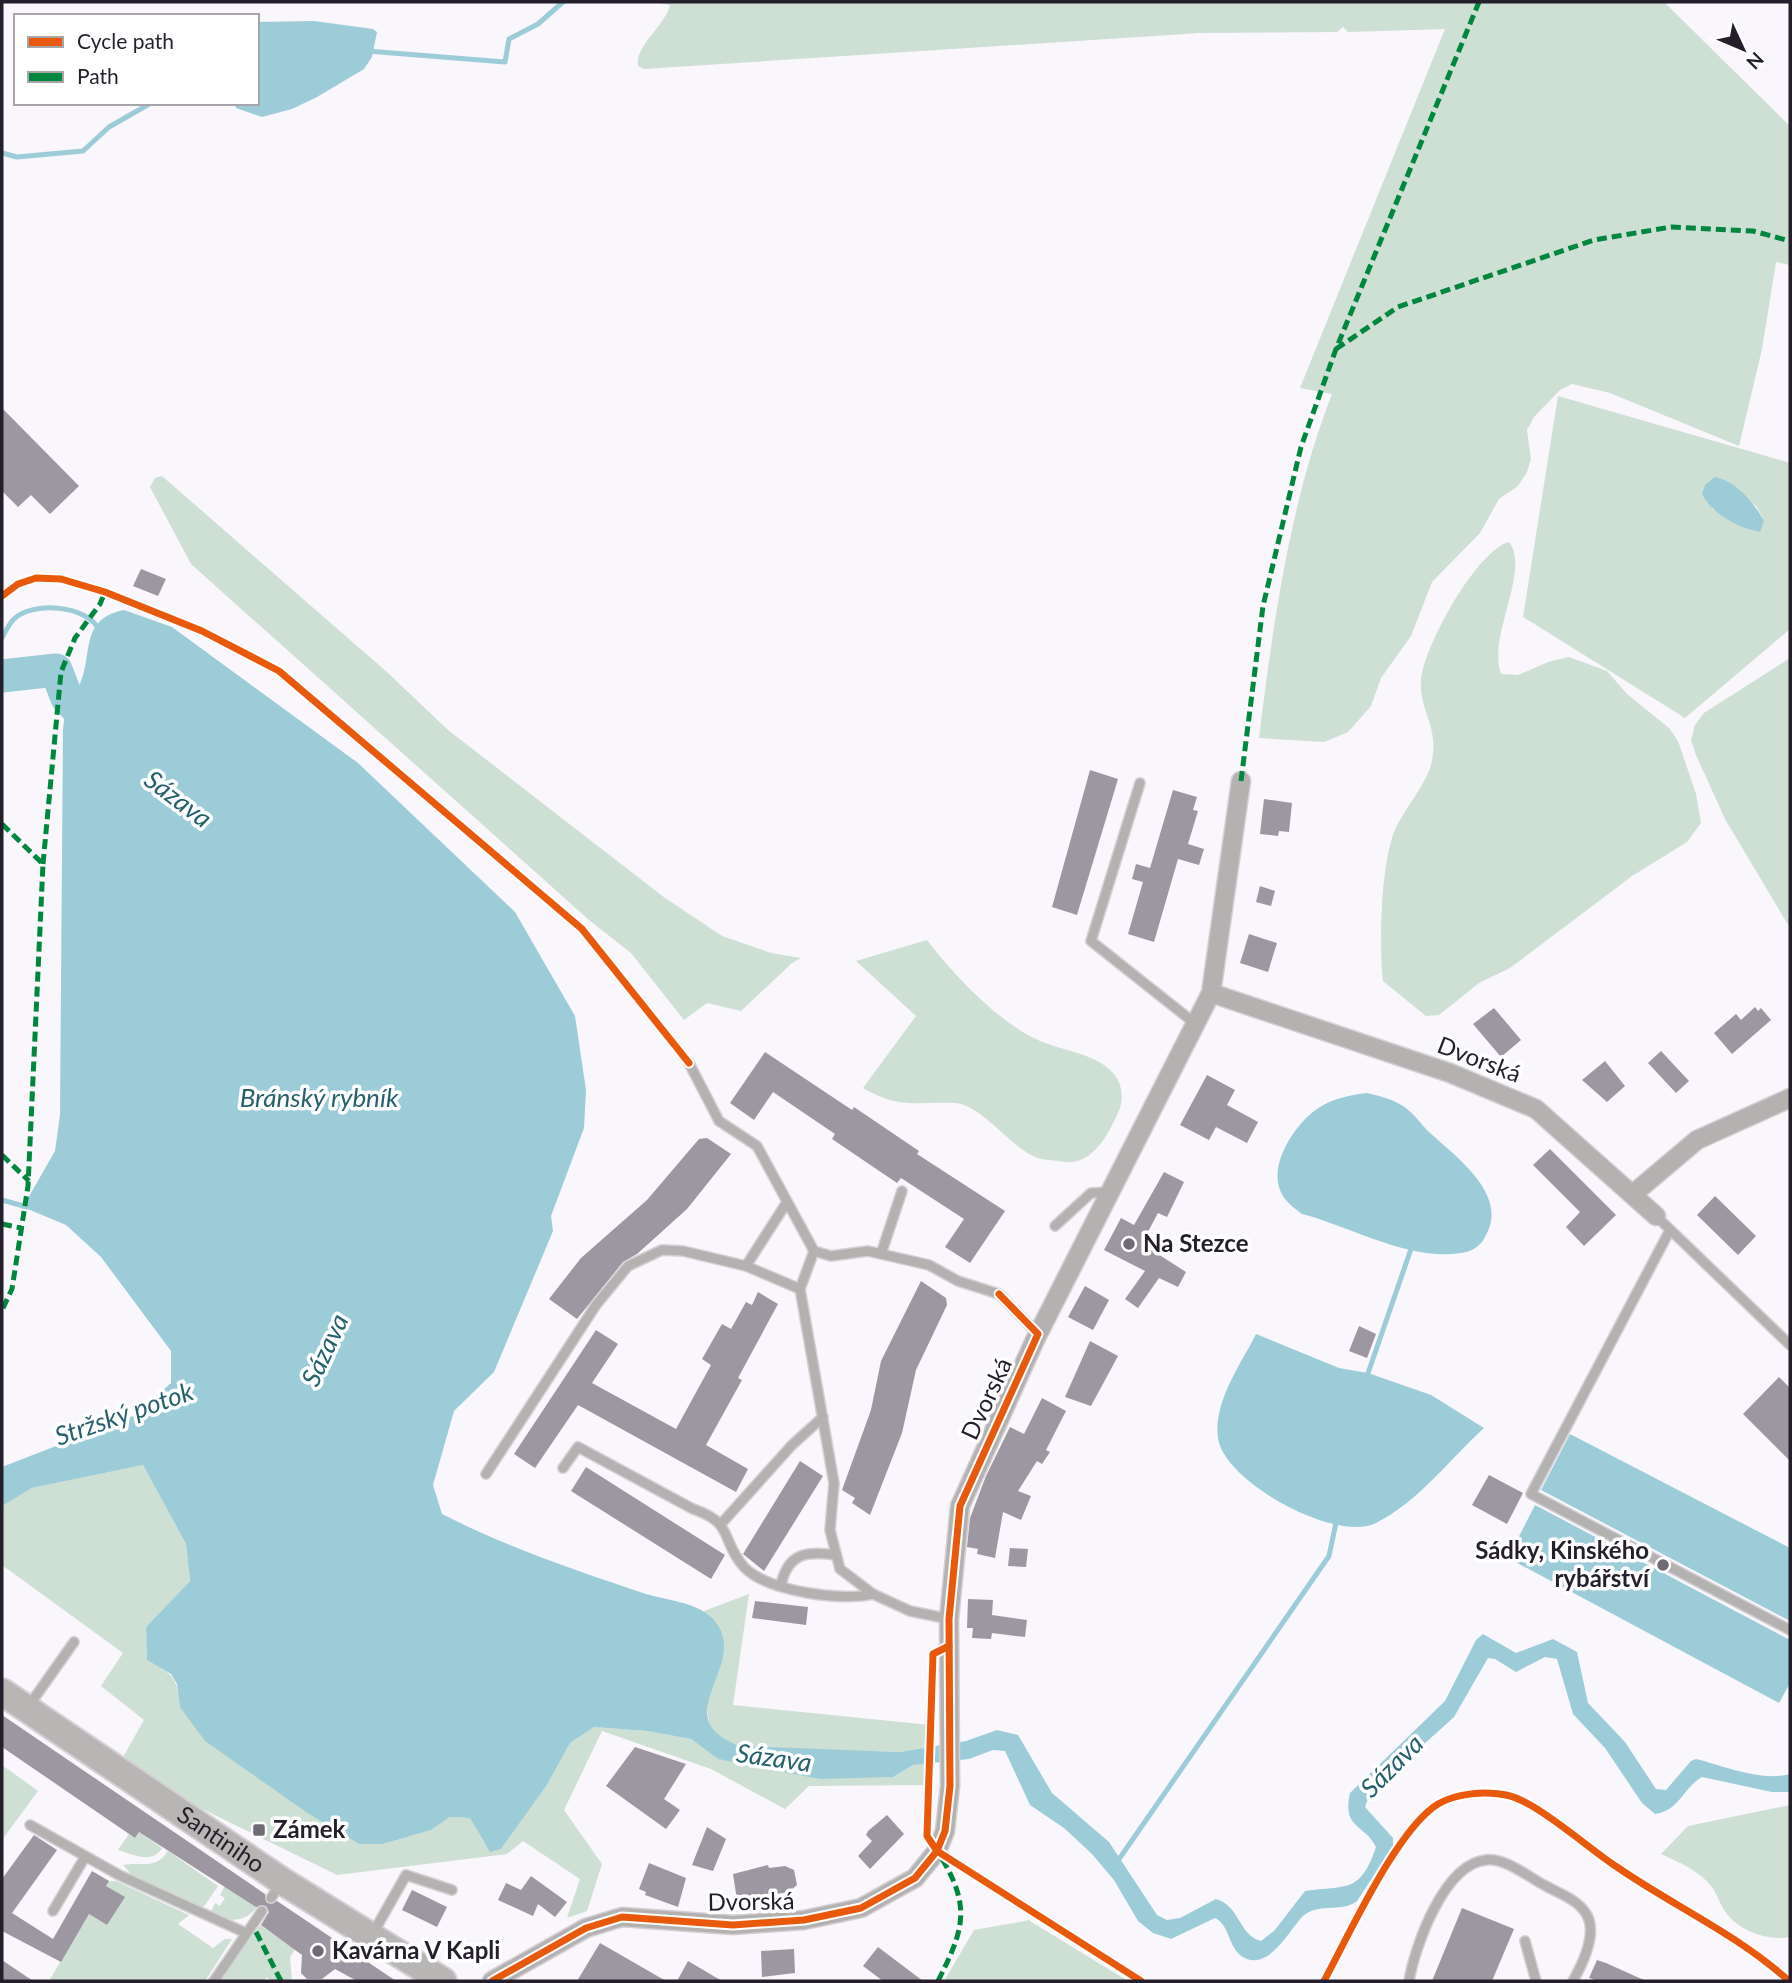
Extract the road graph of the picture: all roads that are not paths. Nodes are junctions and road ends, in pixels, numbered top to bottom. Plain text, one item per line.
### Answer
1 (1241, 781) dead end
2 (1140, 783) dead end
3 (1211, 993) junction
4 (1197, 1025) junction
5 (689, 1063) dead end
6 (1790, 1098) edge
7 (902, 1191) dead end
8 (1111, 1192) junction
9 (1633, 1194) junction
10 (787, 1202) junction
11 (1656, 1216) joint
12 (1055, 1226) dead end
13 (1670, 1230) junction
14 (814, 1251) junction
15 (881, 1254) junction
16 (746, 1266) junction
17 (800, 1289) junction
18 (1038, 1334) junction
19 (1790, 1345) edge
20 (822, 1417) junction
21 (563, 1468) dead end
22 (486, 1474) dead end
23 (721, 1524) junction
24 (836, 1555) junction
25 (782, 1585) junction
26 (873, 1594) junction
27 (949, 1619) junction
28 (1790, 1630) edge
29 (74, 1642) dead end
30 (2, 1692) edge
31 (27, 1709) junction
32 (30, 1825) dead end
33 (85, 1857) junction
34 (452, 1890) dead end
35 (53, 1911) dead end
36 (262, 1911) dead end
37 (246, 1933) junction
38 (371, 1937) junction
39 (1525, 1941) dead end
40 (214, 1981) edge
41 (443, 1981) edge
42 (492, 1981) edge
43 (1409, 1981) edge
44 (1536, 1981) edge
45 (1573, 1981) edge

1 - 3 street, Dvorská
2 - 4 lane
3 - 4 street, Dvorská
3 - 9 street, Dvorská
4 - 8 street, Dvorská
5 - 10 lane
6 - 9 street
7 - 15 lane
8 - 12 lane
8 - 18 street, Dvorská
9 - 11 street, Dvorská
10 - 14 lane
10 - 16 lane
11 - 13 lane
13 - 19 lane
13 - 28 lane
14 - 15 lane
14 - 17 lane
15 - 18 lane
16 - 17 lane
16 - 22 lane
17 - 20 lane
18 - 27 street, Dvorská
20 - 23 lane
20 - 24 lane
21 - 23 lane
23 - 25 lane
24 - 25 lane
24 - 26 lane
25 - 26 lane
26 - 27 lane
27 - 42 street, Dvorská
29 - 31 lane
30 - 31 main road, Santiniho
31 - 38 main road, Santiniho
32 - 33 lane
33 - 35 lane
33 - 37 lane
34 - 38 lane
36 - 37 lane
37 - 40 lane
38 - 41 main road, Santiniho
39 - 44 lane
43 - 45 lane

